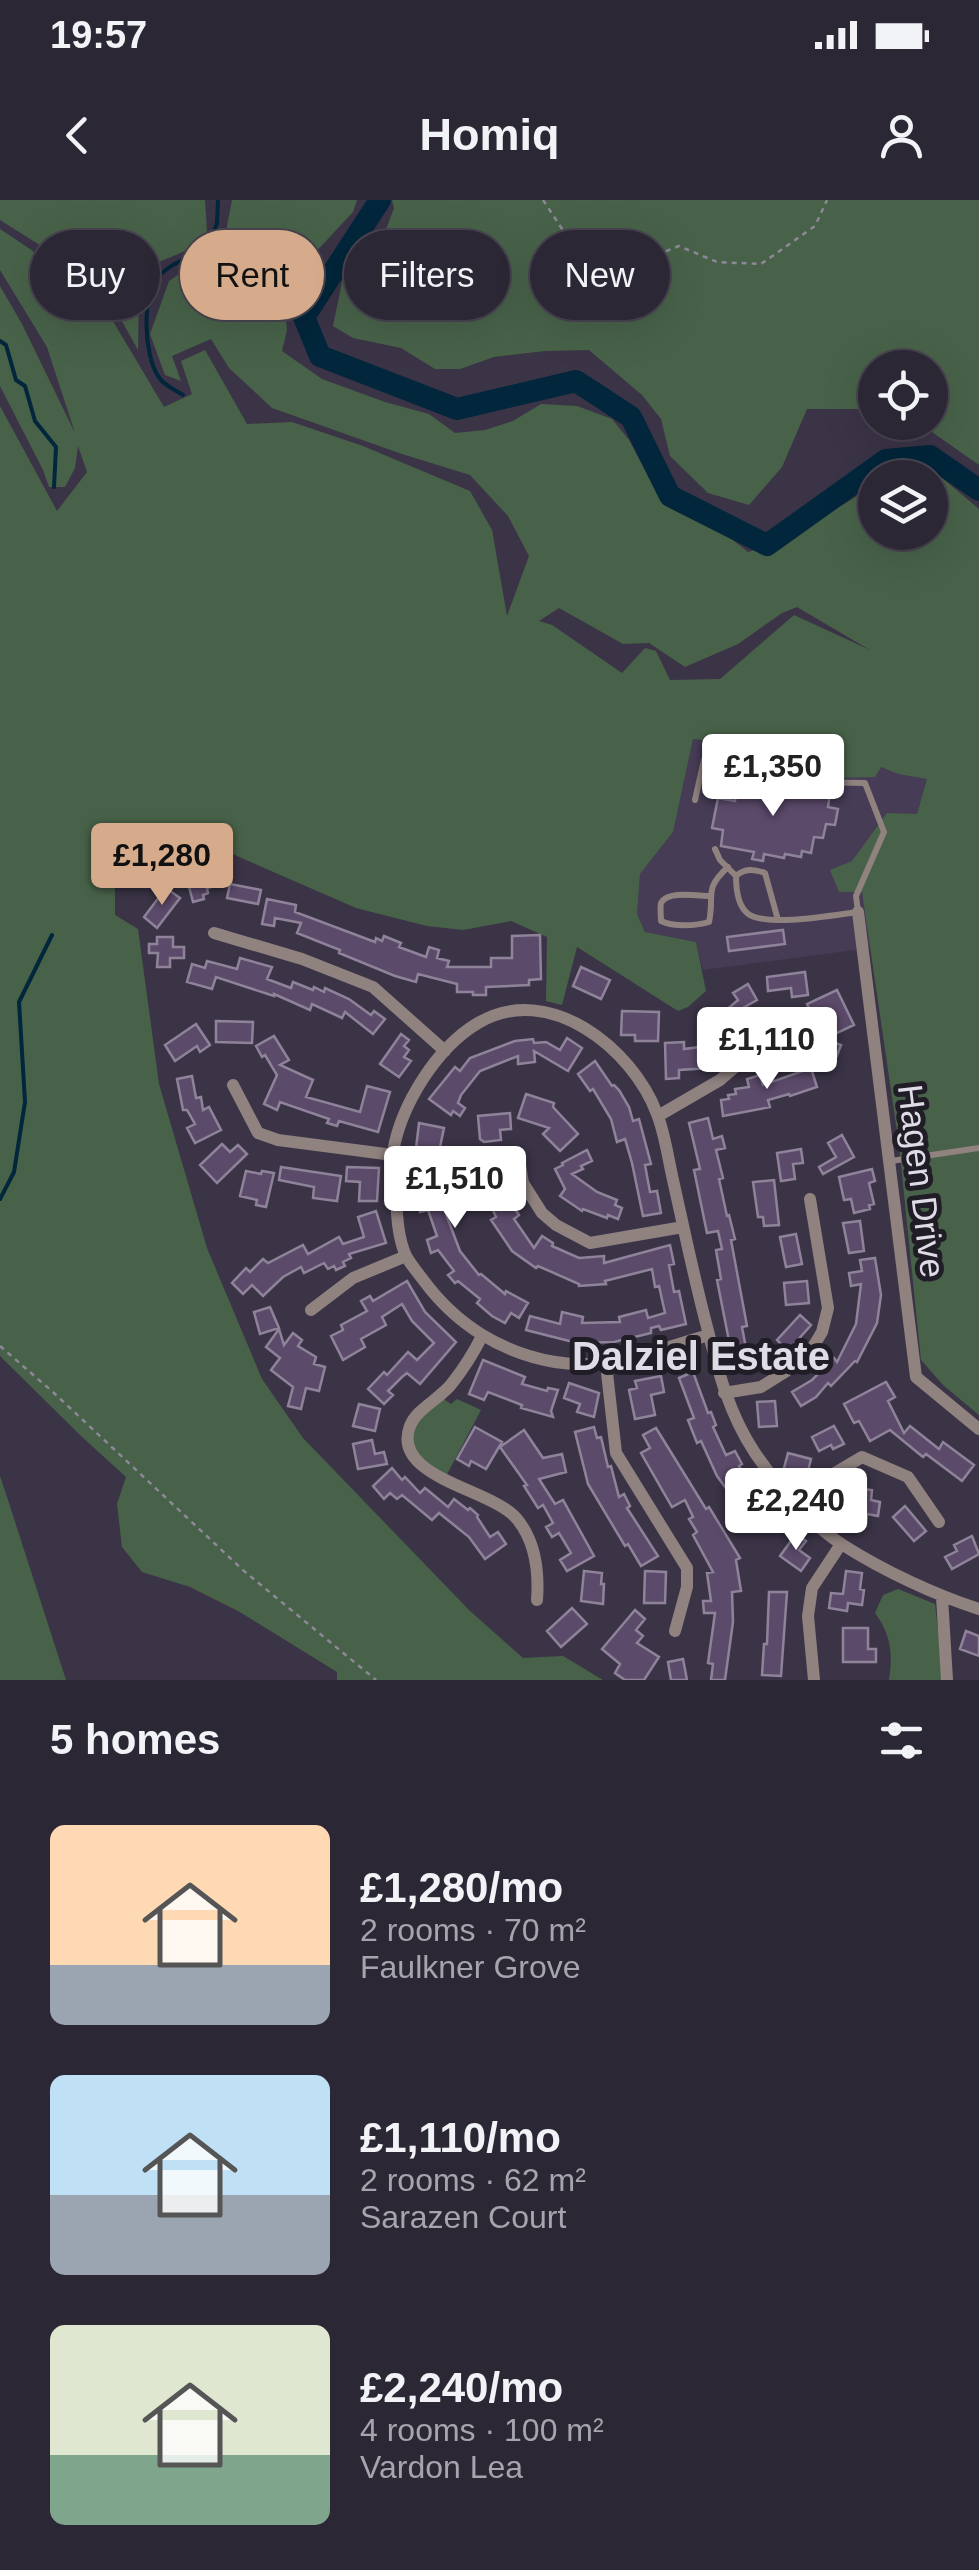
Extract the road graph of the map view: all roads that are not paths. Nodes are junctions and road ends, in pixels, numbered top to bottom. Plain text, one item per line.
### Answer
1 (695, 800) dead end
2 (715, 849) dead end
3 (728, 867) junction
4 (736, 876) junction
5 (710, 896) junction
6 (858, 912) junction
7 (778, 920) junction
8 (214, 933) dead end
9 (774, 1032) dead end
10 (446, 1051) junction
11 (232, 1086) dead end
12 (658, 1116) junction
13 (979, 1148) edge
14 (393, 1155) junction
15 (890, 1161) junction
16 (520, 1166) dead end
17 (810, 1198) dead end
18 (683, 1227) junction
19 (406, 1256) junction
20 (311, 1310) dead end
21 (709, 1335) junction
22 (482, 1336) junction
23 (606, 1364) junction
24 (724, 1393) junction
25 (979, 1429) edge
26 (798, 1506) junction
27 (938, 1522) dead end
28 (840, 1544) junction
29 (942, 1597) junction
30 (538, 1600) dead end
31 (979, 1609) edge
32 (675, 1631) dead end
33 (814, 1680) edge
34 (948, 1680) edge

1 - 6 lane
2 - 3 lane
3 - 4 lane
3 - 5 lane
4 - 7 lane
4 - 7 lane
5 - 5 lane
6 - 7 lane
6 - 15 street, Hagen Drive
8 - 10 street
9 - 12 street
10 - 12 street
10 - 14 street
11 - 14 street
12 - 18 street
13 - 15 lane
14 - 19 street
15 - 25 street, Hagen Drive
16 - 18 street
17 - 24 street
18 - 21 street
19 - 20 street
19 - 22 street
21 - 23 street
21 - 24 street
22 - 23 street
22 - 30 street
23 - 32 street
24 - 26 street
26 - 27 street
26 - 28 street
28 - 29 street
28 - 33 street
29 - 31 street
29 - 34 street

